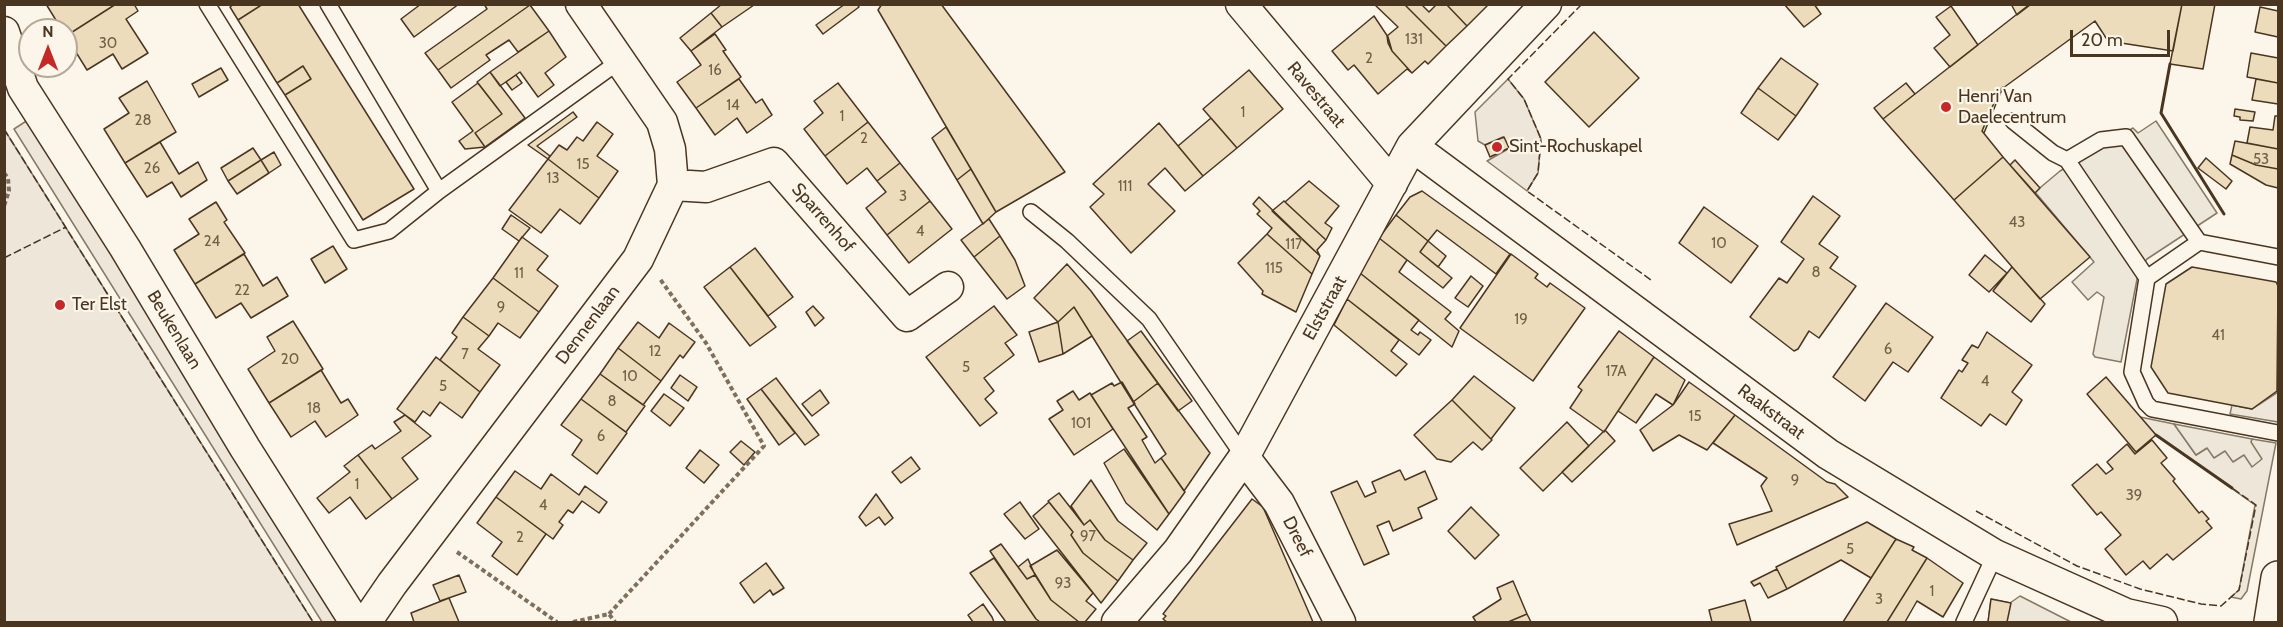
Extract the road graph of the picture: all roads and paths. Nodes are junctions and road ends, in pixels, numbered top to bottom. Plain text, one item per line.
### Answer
1 (207, 4) edge
2 (328, 4) edge
3 (581, 4) edge
4 (1241, 4) edge
5 (1546, 4) edge
6 (4, 32) edge
7 (621, 60) junction
8 (2013, 121) dead end
9 (1412, 146) junction
10 (2067, 160) junction
11 (4, 173) edge
12 (1392, 184) junction
13 (673, 185) junction
14 (439, 191) junction
15 (4, 206) edge
16 (1031, 212) dead end
17 (2199, 242) junction
18 (641, 252) junction
19 (2278, 257) edge
20 (2147, 278) junction
21 (948, 287) dead end
22 (2278, 434) edge
23 (1244, 457) junction
24 (431, 533) junction
25 (1995, 555) junction
26 (2278, 578) edge
27 (609, 614) junction
28 (355, 622) edge
29 (366, 622) edge
30 (557, 622) edge
31 (573, 622) edge
32 (615, 622) edge
33 (1117, 622) edge
34 (1340, 622) edge
35 (1964, 622) edge
36 (2162, 622) edge
37 (2271, 622) edge

1 - 14 lane
2 - 14 lane
3 - 7 street
4 - 12 street, Ravestraat
5 - 9 street, Elststraat
6 - 28 street, Beukenlaan
7 - 13 street
7 - 14 lane
8 - 10 lane
9 - 12 street, Elststraat
9 - 25 street, Raakstraat
10 - 17 lane
10 - 20 lane
11 - 15 path
12 - 23 street, Elststraat
13 - 18 street, Dennenlaan
13 - 21 street, Sparrenhof
16 - 23 lane
17 - 19 lane
17 - 20 lane
18 - 24 street, Dennenlaan
18 - 27 path
20 - 22 lane
23 - 33 street, Elststraat
23 - 34 street, Dreef
24 - 29 street, Dennenlaan
24 - 30 path
25 - 35 lane
25 - 36 street, Raakstraat
26 - 37 street
27 - 31 path
27 - 32 path

